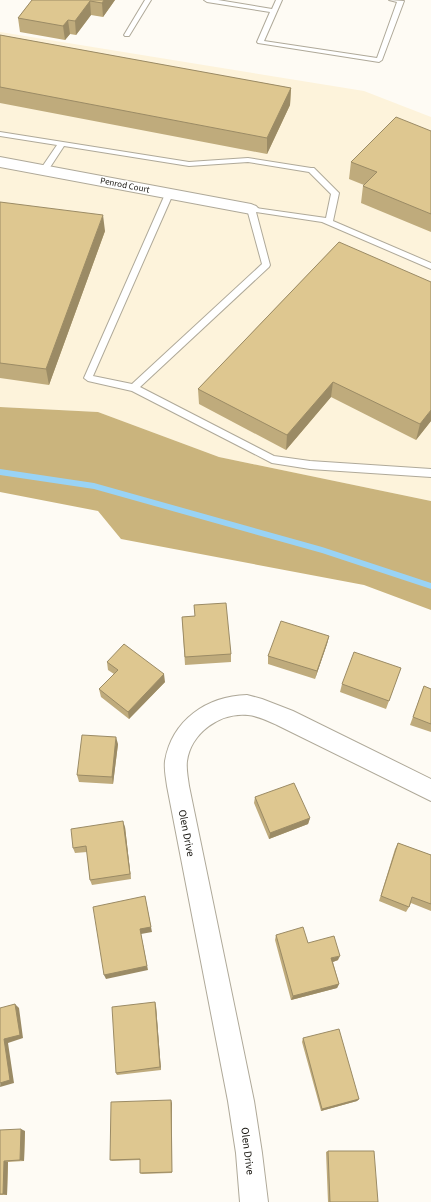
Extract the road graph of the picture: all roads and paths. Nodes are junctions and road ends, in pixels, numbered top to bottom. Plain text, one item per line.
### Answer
1 (148, 0) edge
2 (207, 0) edge
3 (279, 0) edge
4 (392, 0) edge
5 (273, 11) junction
6 (127, 35) dead end
7 (0, 134) edge
8 (62, 143) junction
9 (0, 162) edge
10 (44, 170) junction
11 (169, 194) junction
12 (251, 209) junction
13 (329, 223) junction
14 (431, 266) edge
15 (134, 388) junction
16 (431, 473) edge
17 (431, 790) edge
18 (254, 1202) edge

1 - 6 lane
2 - 5 lane
3 - 5 lane
4 - 5 lane
7 - 8 lane
8 - 10 lane
8 - 13 lane
9 - 10 street, Penrod Court
10 - 11 street, Penrod Court
11 - 12 street, Penrod Court
11 - 15 lane
12 - 13 lane
12 - 15 lane
13 - 14 lane
15 - 16 lane
17 - 18 street, Olen Drive

